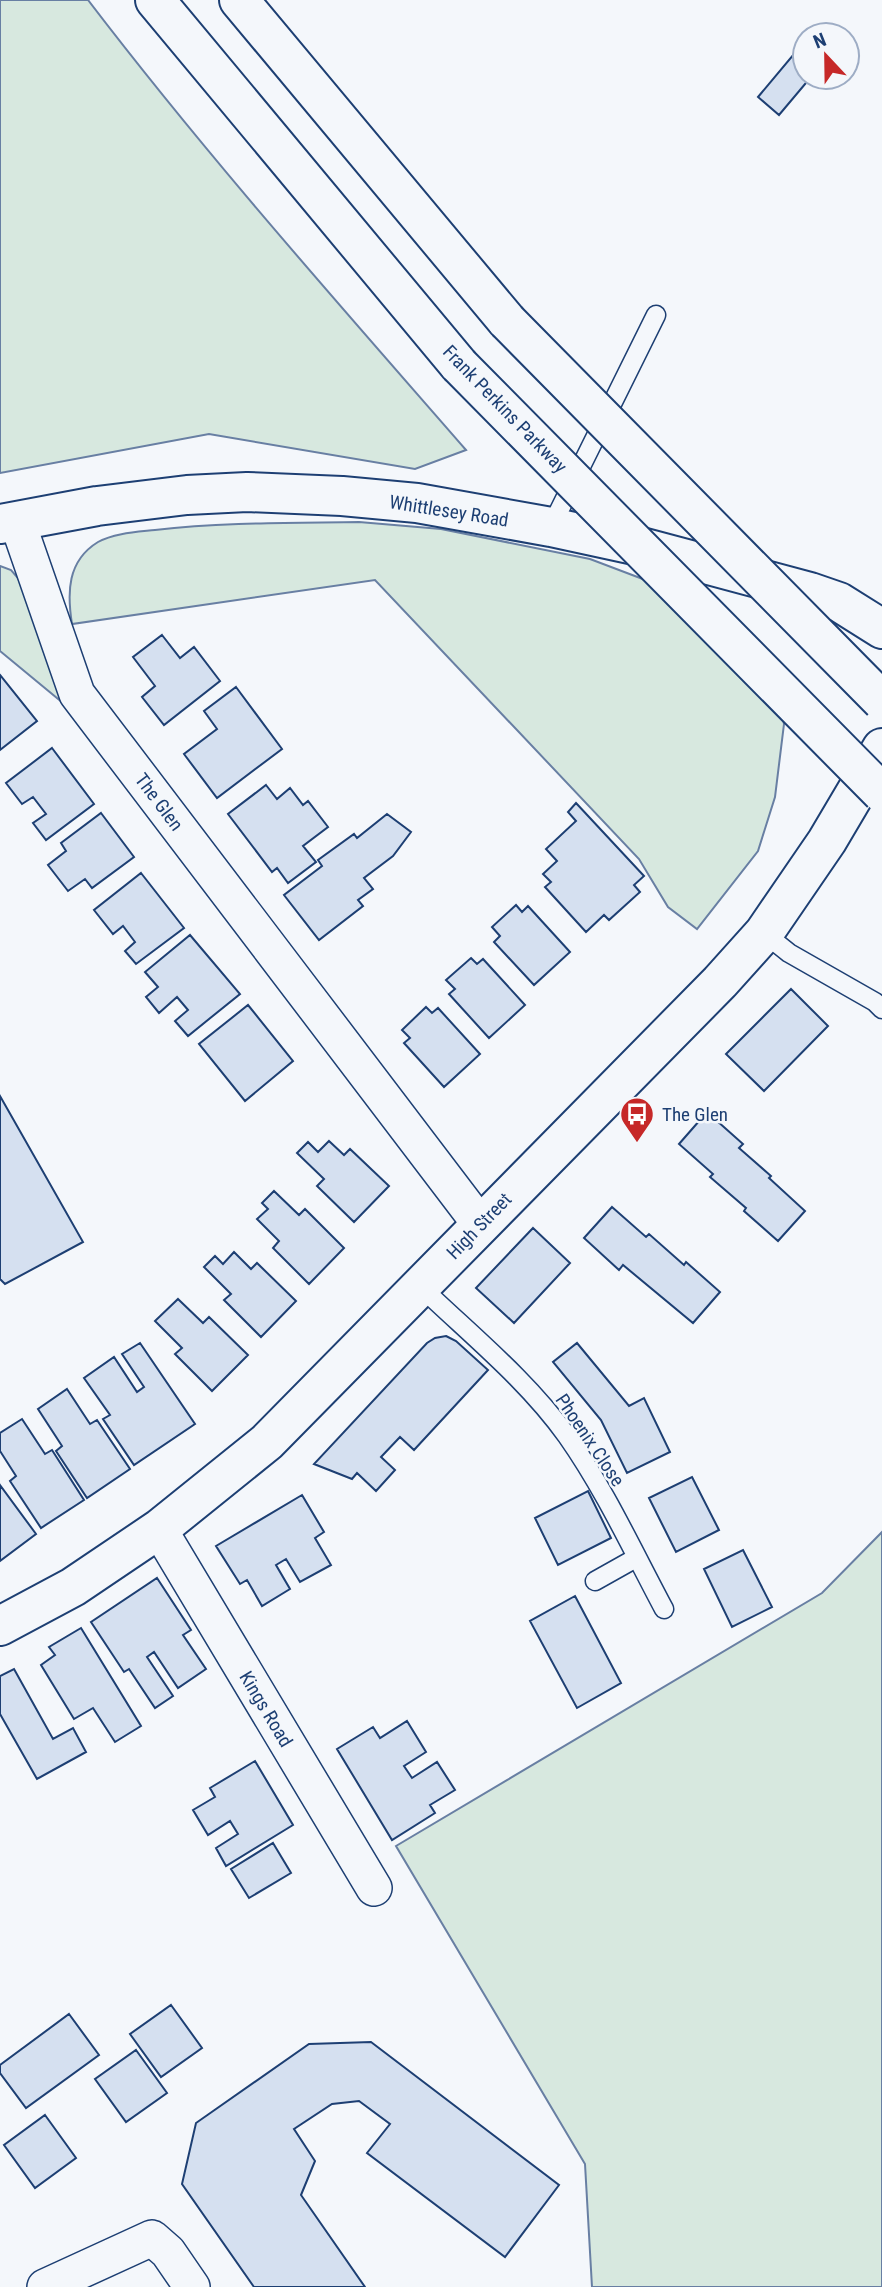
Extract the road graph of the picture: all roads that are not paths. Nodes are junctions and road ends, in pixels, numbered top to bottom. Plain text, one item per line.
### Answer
1 (155, 0) edge
2 (239, 0) edge
3 (656, 315) dead end
4 (8, 523) edge
5 (551, 527) junction
6 (882, 629) edge
7 (882, 701) edge
8 (882, 748) edge
9 (882, 793) edge
10 (764, 933) junction
11 (882, 1009) edge
12 (480, 1224) junction
13 (421, 1287) junction
14 (159, 1529) junction
15 (636, 1558) junction
16 (595, 1581) dead end
17 (664, 1609) dead end
18 (0, 1626) edge
19 (374, 1888) dead end
20 (45, 2287) edge
21 (192, 2287) edge

1 - 9 main road, Frank Perkins Parkway, bridge
2 - 7 main road, bridge
3 - 5 lane
4 - 5 main road, Whittlesey Road
4 - 12 street, The Glen
5 - 6 main road, Whittlesey Road
8 - 10 main road, High Street
10 - 11 lane
10 - 12 main road, High Street
12 - 13 main road, High Street
13 - 14 main road, High Street
13 - 15 lane, Phoenix Close
14 - 18 main road, High Street
14 - 19 street, Kings Road
15 - 16 lane
15 - 17 lane, Phoenix Close
20 - 21 street

